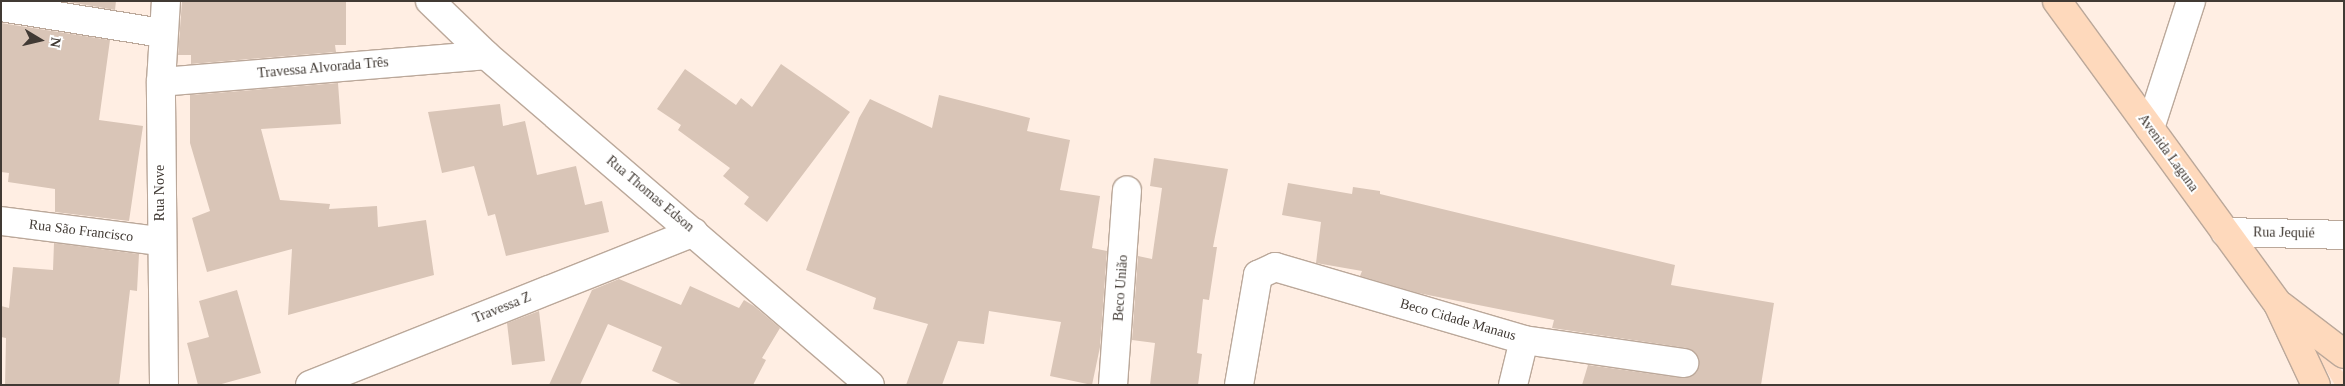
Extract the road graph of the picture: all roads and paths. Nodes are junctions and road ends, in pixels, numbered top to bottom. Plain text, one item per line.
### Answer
1 (166, 1) edge
2 (430, 1) edge
3 (2057, 1) edge
4 (2191, 1) edge
5 (1, 7) edge
6 (162, 33) junction
7 (486, 55) junction
8 (161, 82) junction
9 (2150, 128) junction
10 (1127, 191) dead end
11 (1, 221) edge
12 (694, 232) junction
13 (2225, 232) junction
14 (2344, 235) edge
15 (160, 241) junction
16 (2278, 304) junction
17 (1524, 340) junction
18 (2344, 354) edge
19 (1684, 363) dead end
20 (164, 385) edge
21 (310, 385) edge
22 (870, 385) edge
23 (1113, 385) edge
24 (1239, 385) edge
25 (1513, 385) edge
26 (2316, 385) edge

1 - 6 street, Rua Nove
2 - 7 street, Rua Thomas Edson
3 - 9 main road, Avenida Laguna
4 - 9 street
5 - 6 street
6 - 8 street, Rua Nove
7 - 8 street, Travessa Alvorada Três
7 - 12 street, Rua Thomas Edson
8 - 15 street, Rua Nove
9 - 13 main road, Avenida Laguna
10 - 23 street, Beco União
11 - 15 street, Rua São Francisco
12 - 21 street, Travessa Z
12 - 22 street, Rua Thomas Edson
13 - 14 street, Rua Jequié
13 - 16 main road, Avenida Laguna
15 - 20 street, Rua Nove
16 - 18 main road, Avenida Laguna
16 - 26 main road, Avenida Laguna
17 - 19 street, Beco Cidade Manaus
17 - 24 street, Beco Cidade Manaus
17 - 25 street

